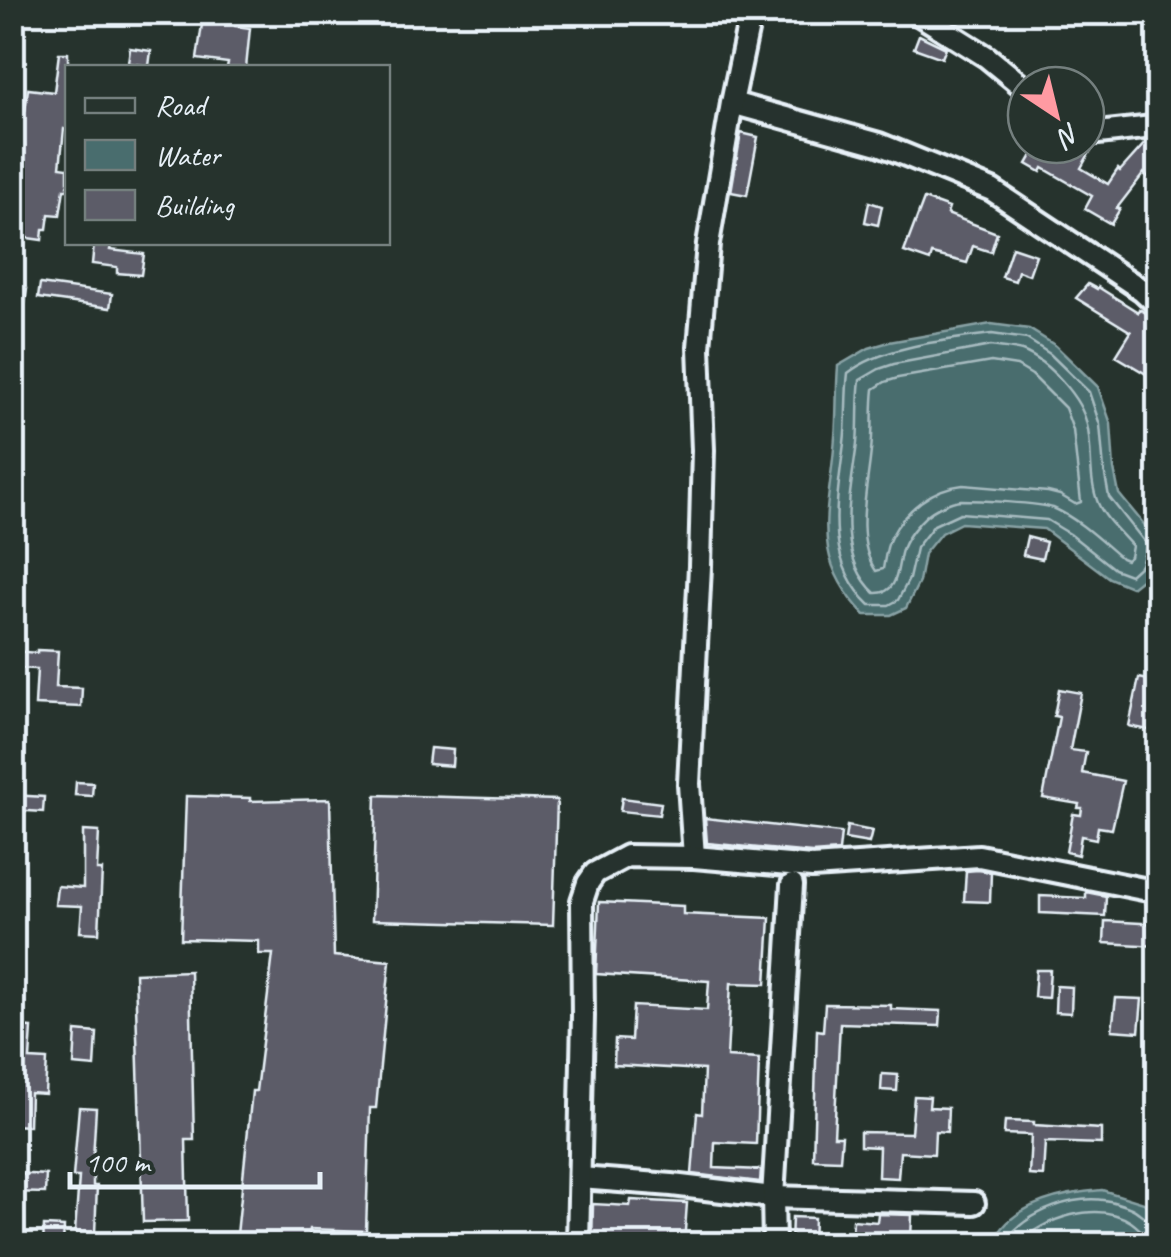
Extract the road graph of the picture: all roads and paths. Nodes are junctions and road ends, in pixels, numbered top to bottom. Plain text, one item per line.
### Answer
1 (751, 12) edge
2 (915, 12) edge
3 (1006, 73) edge
4 (732, 103) junction
5 (1158, 130) edge
6 (1106, 131) edge
7 (1158, 305) edge
8 (694, 857) junction
9 (792, 885) dead end
10 (1158, 892) edge
11 (580, 1178) junction
12 (773, 1197) junction
13 (974, 1203) dead end
14 (578, 1244) edge
15 (774, 1244) edge

1 - 4 street
2 - 3 street
4 - 7 street
4 - 8 street
5 - 6 street
8 - 10 street
8 - 11 street
9 - 12 street
11 - 12 street
11 - 14 street
12 - 13 street
12 - 15 street

